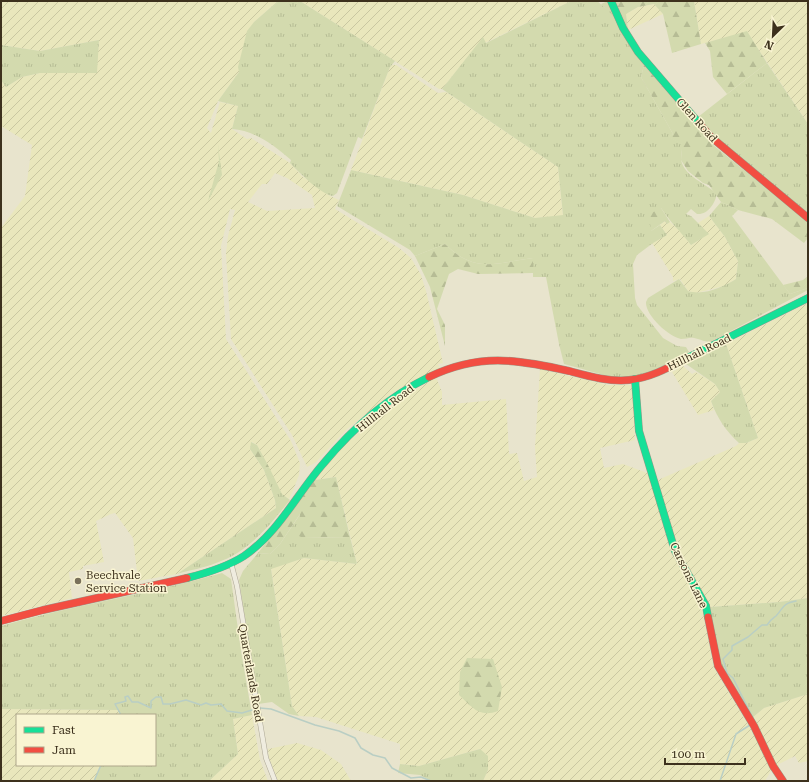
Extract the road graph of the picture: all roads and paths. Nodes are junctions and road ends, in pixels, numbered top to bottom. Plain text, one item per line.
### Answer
1 (611, 1) edge
2 (808, 218) edge
3 (808, 298) edge
4 (635, 379) junction
5 (231, 563) junction
6 (1, 621) edge
7 (275, 781) edge
8 (783, 781) edge

1 - 2 main road, Glen Road
3 - 4 main road, Hillhall Road
4 - 5 main road, Hillhall Road
4 - 8 main road, Carsons Lane
5 - 6 main road, Hillhall Road
5 - 7 street, Quarterlands Road

